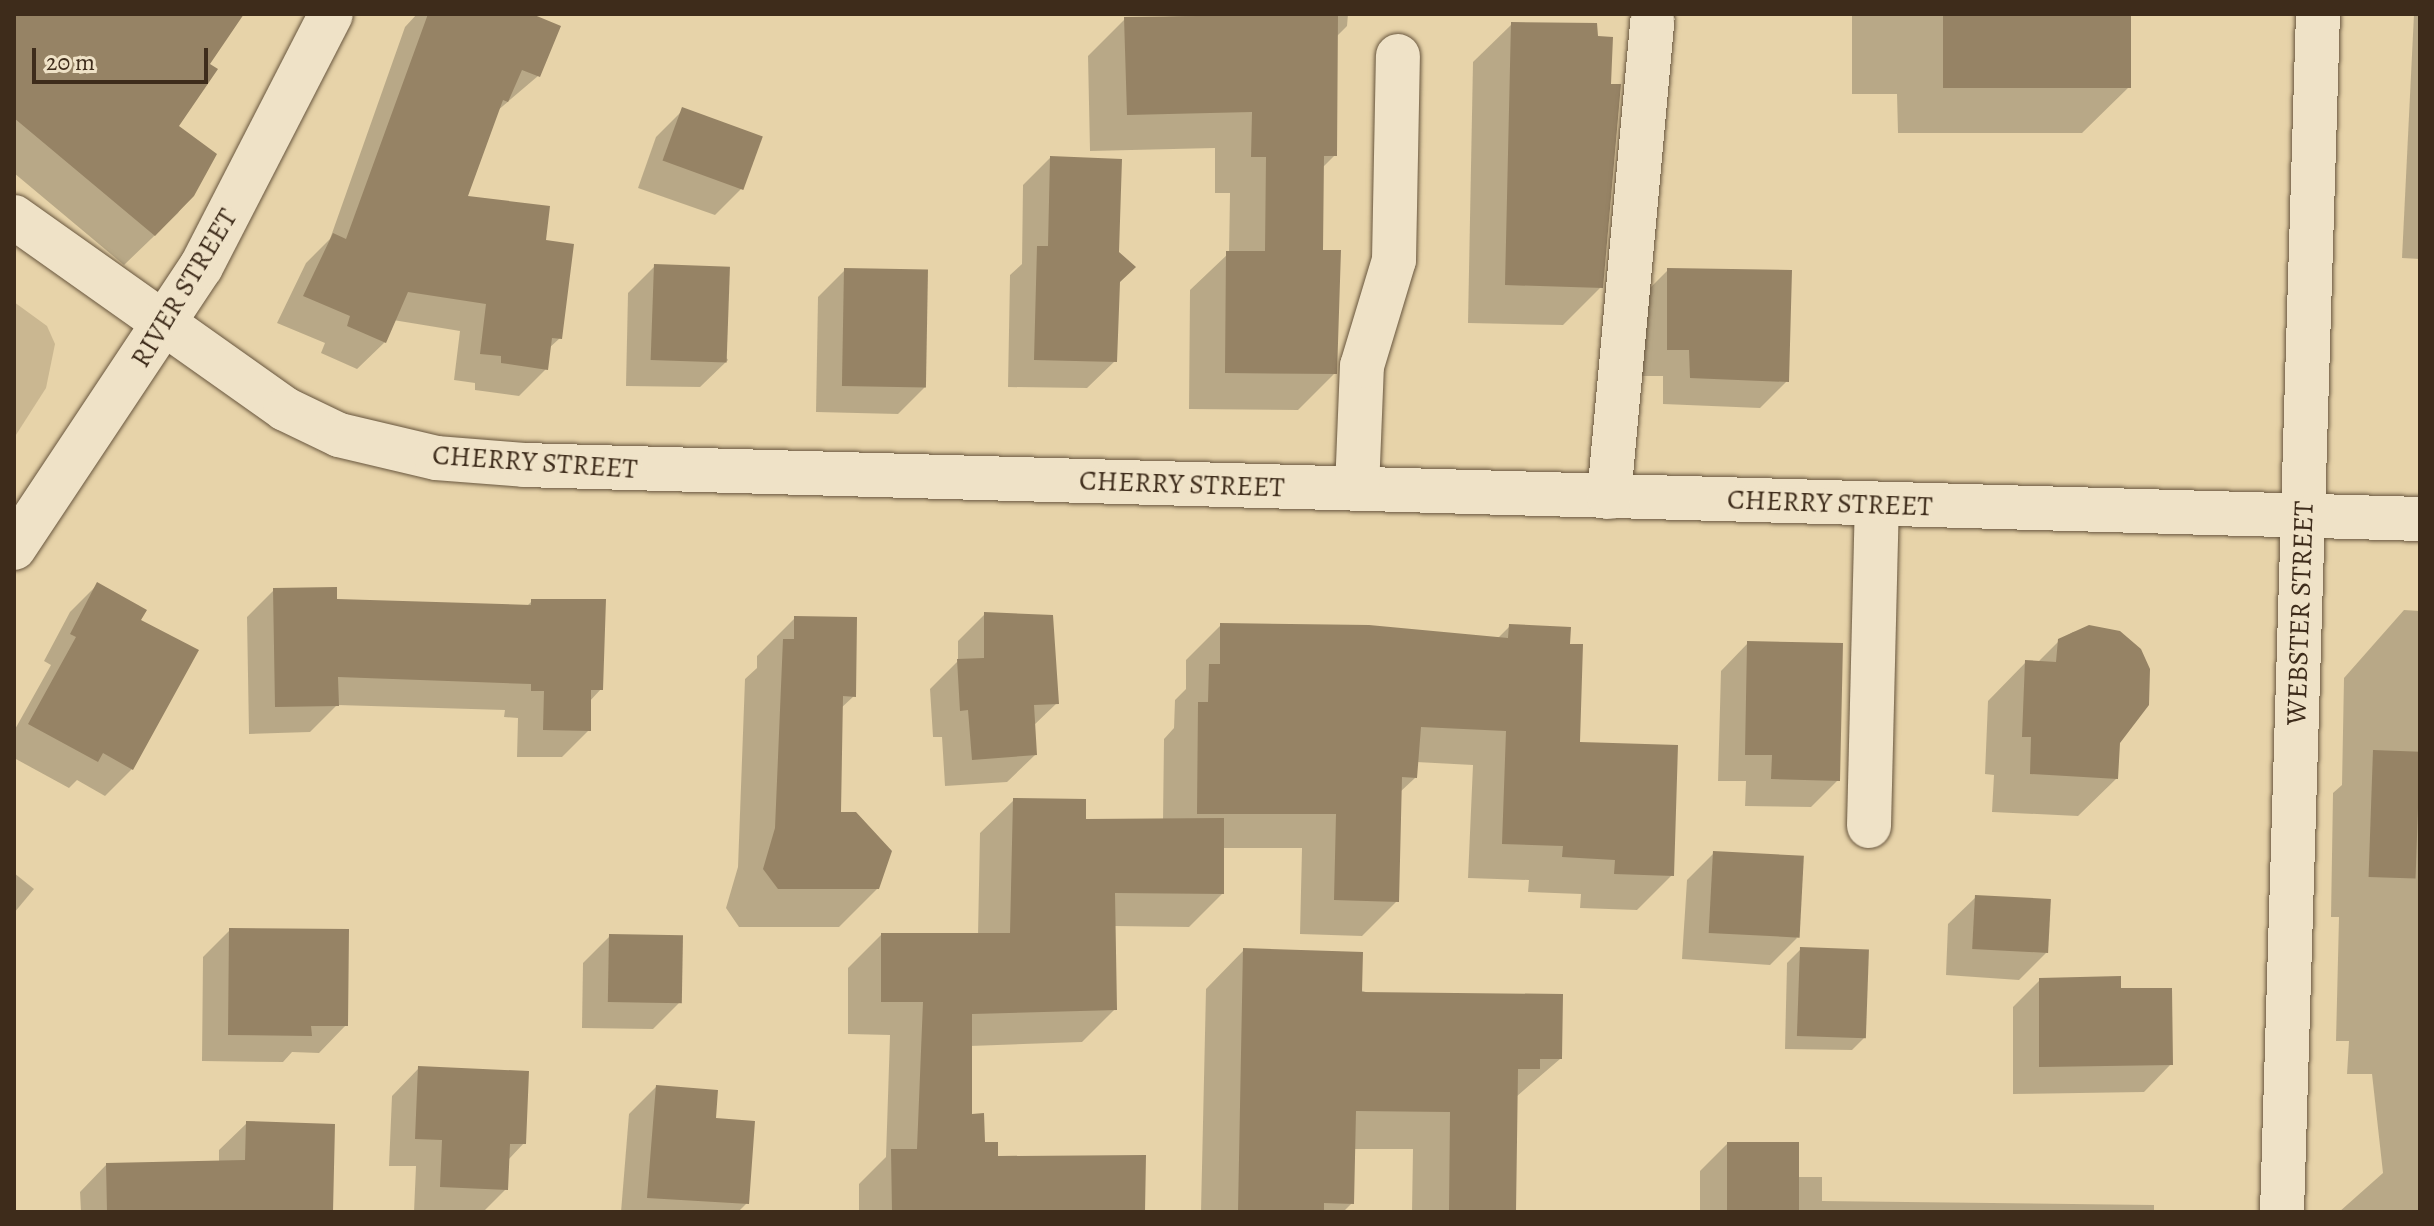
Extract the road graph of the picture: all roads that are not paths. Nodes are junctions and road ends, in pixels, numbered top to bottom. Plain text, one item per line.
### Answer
1 (331, 14) edge
2 (2318, 14) edge
3 (1652, 21) dead end
4 (1398, 56) dead end
5 (14, 217) edge
6 (165, 326) junction
7 (1357, 489) junction
8 (1609, 497) junction
9 (1877, 504) junction
10 (2303, 517) junction
11 (2420, 519) edge
12 (14, 548) edge
13 (1869, 826) dead end
14 (2282, 1212) edge

1 - 6 street, RIVER STREET
2 - 10 street, WEBSTER STREET
3 - 8 street
4 - 7 street
5 - 6 street, CHERRY STREET
6 - 7 street, CHERRY STREET
6 - 12 street, RIVER STREET
7 - 8 street, CHERRY STREET
8 - 9 street, CHERRY STREET
9 - 10 street, CHERRY STREET
9 - 13 street
10 - 11 street, CHERRY STREET
10 - 14 street, WEBSTER STREET

